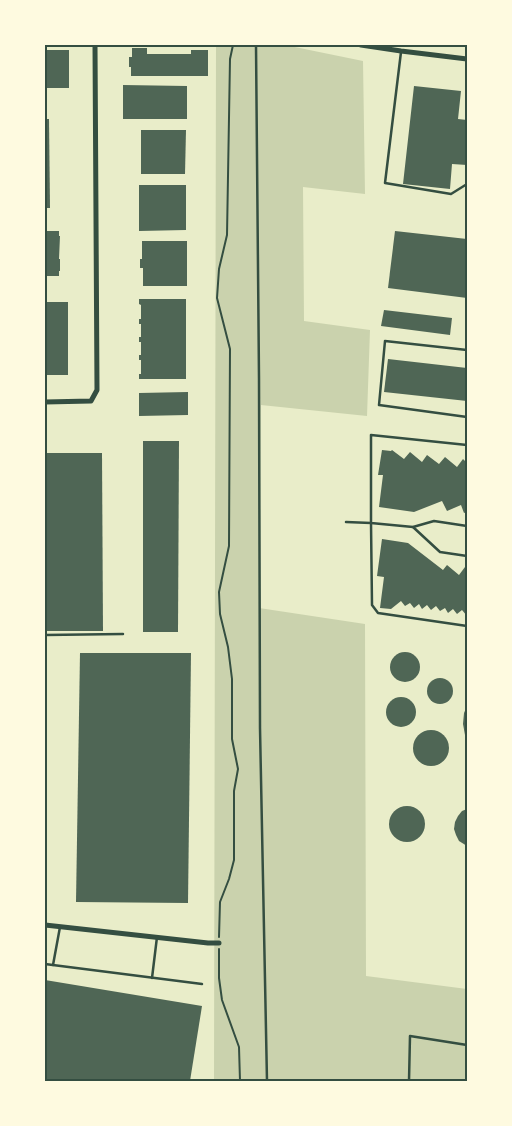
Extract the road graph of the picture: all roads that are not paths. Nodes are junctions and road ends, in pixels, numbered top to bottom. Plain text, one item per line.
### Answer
1 (96, 45) edge
2 (256, 45) edge
3 (362, 45) edge
4 (401, 51) junction
5 (467, 59) edge
6 (467, 184) edge
7 (467, 350) edge
8 (45, 402) edge
9 (467, 417) edge
10 (467, 445) edge
11 (346, 522) dead end
12 (371, 523) junction
13 (467, 526) edge
14 (413, 527) junction
15 (467, 556) edge
16 (467, 626) edge
17 (123, 634) dead end
18 (45, 635) edge
19 (45, 925) edge
20 (60, 926) junction
21 (157, 937) junction
22 (219, 943) road end
23 (45, 964) edge
24 (53, 965) junction
25 (152, 978) junction
26 (202, 984) dead end
27 (467, 1045) edge
28 (267, 1081) edge
29 (409, 1081) edge

1 - 8 street
2 - 28 lane
3 - 4 street
4 - 5 street
4 - 6 lane
7 - 9 lane
10 - 12 lane
11 - 12 lane
12 - 14 lane
12 - 16 lane
13 - 14 lane
14 - 15 lane
17 - 18 lane
19 - 20 street
20 - 21 street
20 - 24 lane
21 - 22 street
21 - 25 lane
23 - 24 lane
24 - 25 lane
25 - 26 lane
27 - 29 lane

